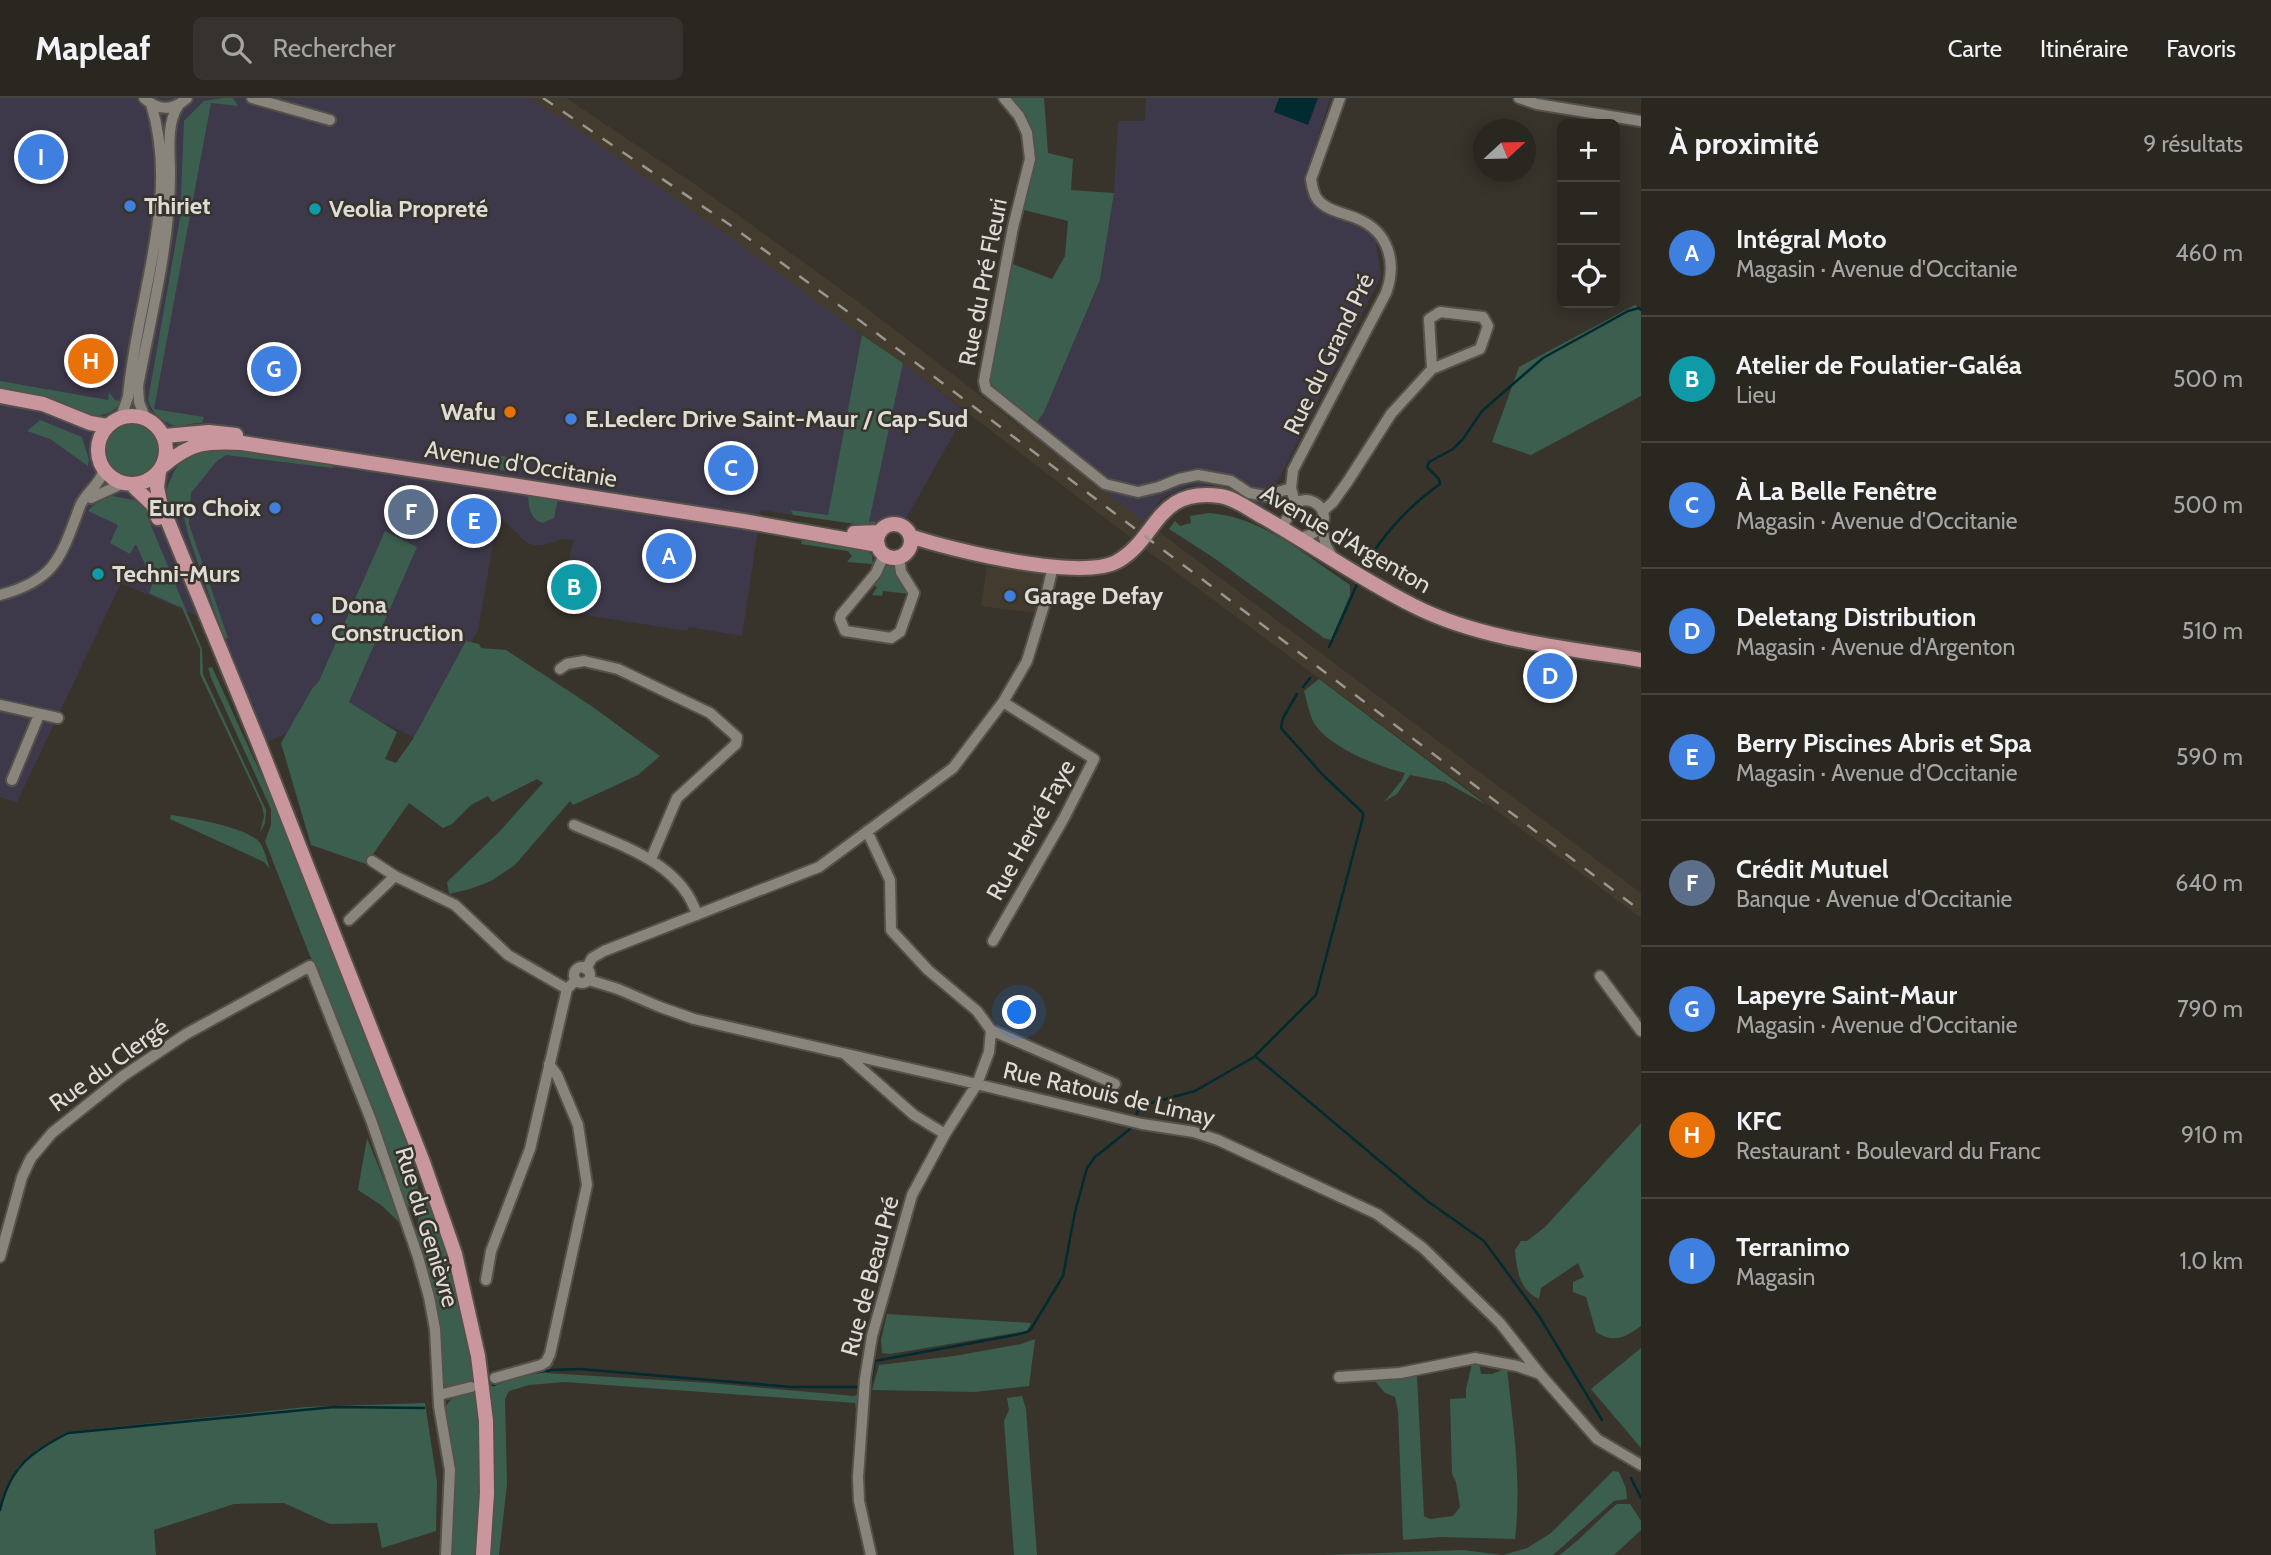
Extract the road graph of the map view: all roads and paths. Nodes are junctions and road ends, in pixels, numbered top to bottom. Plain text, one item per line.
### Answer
1 (252, 98) edge
2 (1004, 98) edge
3 (1340, 98) edge
4 (1519, 98) edge
5 (148, 101) edge
6 (182, 102) edge
7 (330, 120) dead end
8 (1641, 121) edge
9 (1432, 369) junction
10 (0, 396) edge
11 (0, 406) edge
12 (121, 417) junction
13 (145, 417) junction
14 (107, 426) junction
15 (164, 436) junction
16 (98, 448) junction
17 (161, 469) junction
18 (104, 470) junction
19 (127, 484) junction
20 (1291, 488) junction
21 (1295, 503) junction
22 (79, 510) junction
23 (1322, 511) junction
24 (1282, 528) junction
25 (1322, 528) junction
26 (1298, 538) junction
27 (893, 546) junction
28 (1334, 560) junction
29 (1053, 566) junction
30 (0, 595) edge
31 (1641, 660) edge
32 (560, 669) dead end
33 (1003, 702) junction
34 (0, 705) edge
35 (39, 715) junction
36 (58, 719) dead end
37 (264, 760) junction
38 (12, 780) dead end
39 (573, 825) dead end
40 (867, 831) junction
41 (651, 859) junction
42 (372, 861) dead end
43 (395, 876) junction
44 (697, 915) junction
45 (349, 920) dead end
46 (993, 941) dead end
47 (310, 966) joint
48 (586, 968) junction
49 (1600, 976) dead end
50 (589, 980) junction
51 (576, 981) junction
52 (567, 989) junction
53 (990, 1030) junction
54 (1641, 1031) edge
55 (845, 1054) junction
56 (549, 1064) junction
57 (977, 1084) junction
58 (1115, 1084) dead end
59 (945, 1134) junction
60 (0, 1257) edge
61 (486, 1280) dead end
62 (1540, 1374) junction
63 (1339, 1377) dead end
64 (495, 1378) dead end
65 (471, 1387) dead end
66 (439, 1395) junction
67 (1641, 1465) edge
68 (446, 1555) edge
69 (483, 1555) edge
70 (871, 1555) edge

1 - 7 street
2 - 20 street, Rue du Pré Fleuri
3 - 20 street, Rue du Grand Pré
4 - 8 street
5 - 6 street
5 - 12 street
6 - 13 street
9 - 9 street
9 - 23 street
10 - 14 main road
11 - 16 main road
12 - 13 main road
12 - 14 main road
13 - 15 main road
14 - 16 main road
15 - 17 main road
15 - 27 main road, Avenue d'Occitanie
16 - 18 main road
17 - 19 main road
17 - 27 main road, Avenue d'Occitanie
17 - 37 main road
18 - 19 main road
18 - 22 street
19 - 22 street
19 - 37 main road
20 - 21 street
21 - 23 street
21 - 24 street
22 - 30 street
23 - 25 street
24 - 26 main road, Avenue d'Argenton
24 - 29 main road, Avenue d'Argenton
25 - 26 street
25 - 28 street
26 - 28 main road, Avenue d'Argenton
27 - 27 street
27 - 29 main road, Avenue d'Occitanie
28 - 31 main road, Avenue d'Argenton
29 - 33 street
32 - 41 street
33 - 40 street
33 - 46 street, Rue Hervé Faye
34 - 35 street
35 - 36 street
35 - 38 street
37 - 69 main road
39 - 41 street
40 - 44 street
40 - 53 street
41 - 44 street
42 - 43 street
43 - 45 street
43 - 52 street
44 - 48 street
47 - 60 street, Rue du Clergé
47 - 66 street, Rue du Genièvre
48 - 50 street
48 - 51 street
49 - 54 street
50 - 51 street
50 - 55 street, Rue Ratouis de Limay
51 - 52 street
52 - 56 street
53 - 57 street, Rue de Beau Pré
53 - 58 street
55 - 57 street, Rue Ratouis de Limay
55 - 59 street
56 - 61 street
56 - 64 street
57 - 59 street, Rue de Beau Pré
57 - 62 street, Rue Ratouis de Limay
59 - 70 street, Rue de Beau Pré
62 - 63 street
62 - 67 street, Rue Ratouis de Limay
65 - 66 street
66 - 68 street, Rue du Genièvre

